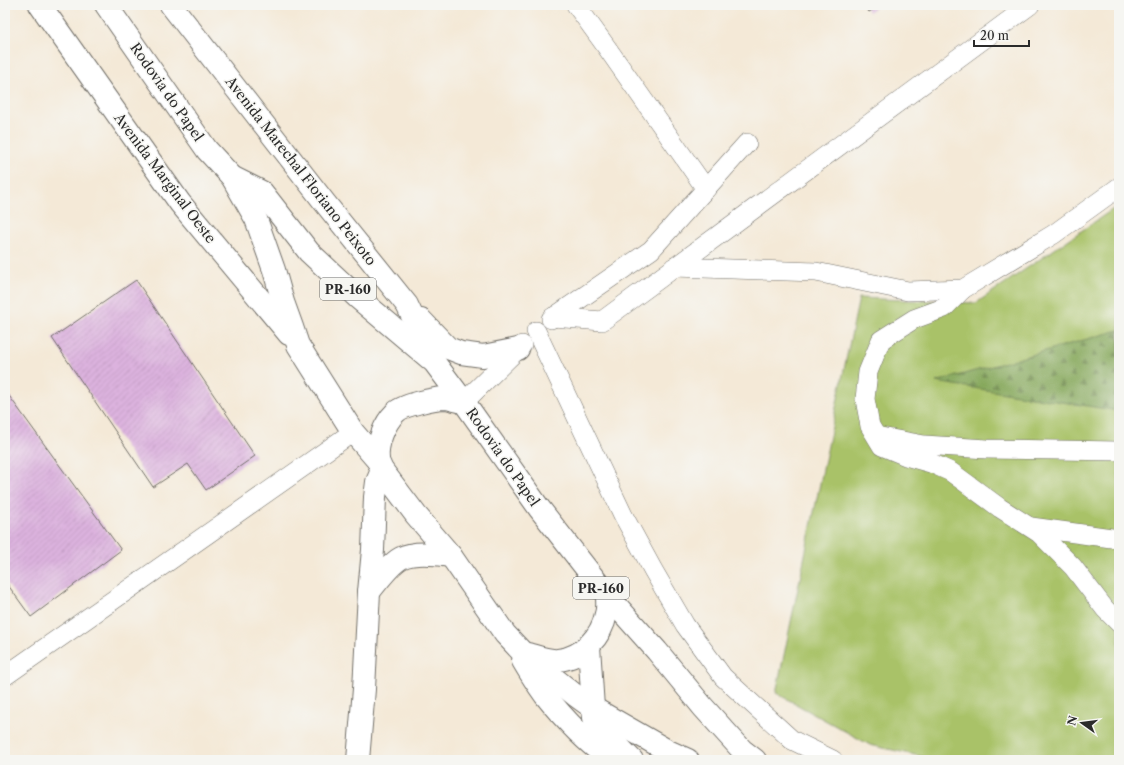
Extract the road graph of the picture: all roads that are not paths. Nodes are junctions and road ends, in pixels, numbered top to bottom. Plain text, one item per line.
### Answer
1 (40, 5) edge
2 (106, 5) edge
3 (171, 5) edge
4 (576, 5) edge
5 (1030, 5) edge
6 (747, 143) dead end
7 (232, 177) junction
8 (1119, 187) edge
9 (706, 189) junction
10 (674, 267) junction
11 (963, 289) junction
12 (407, 305) junction
13 (554, 317) junction
14 (536, 331) junction
15 (298, 345) junction
16 (518, 349) junction
17 (434, 362) junction
18 (464, 402) junction
19 (354, 432) junction
20 (876, 436) junction
21 (1119, 451) edge
22 (380, 466) junction
23 (1029, 527) junction
24 (1119, 539) edge
25 (451, 556) junction
26 (369, 592) junction
27 (607, 595) junction
28 (1119, 624) edge
29 (504, 634) junction
30 (589, 646) junction
31 (523, 653) junction
32 (5, 676) edge
33 (593, 708) junction
34 (358, 760) edge
35 (611, 760) edge
36 (632, 760) edge
37 (688, 760) edge
38 (755, 760) edge
39 (833, 760) edge

1 - 15 main road, Avenida Marginal Oeste
2 - 7 main road, Rodovia do Papel / PR-160
3 - 12 main road, Avenida Marechal Floriano Peixoto
4 - 9 street
5 - 10 street
6 - 9 street
7 - 15 main road, Rodovia do Papel / PR-160
7 - 17 main road, Rodovia do Papel / PR-160
8 - 11 street
9 - 13 street
10 - 11 street
10 - 13 street
11 - 20 street
12 - 16 main road
12 - 17 main road, Avenida Marechal Floriano Peixoto
13 - 14 street
14 - 16 street
14 - 39 street
15 - 19 main road, Rodovia do Papel / PR-160
16 - 18 street
17 - 18 main road, Rodovia do Papel / PR-160
18 - 22 main road
18 - 27 main road, Rodovia do Papel / PR-160
19 - 22 main road, Rodovia do Papel / PR-160
19 - 32 street
20 - 21 street
20 - 23 street
22 - 25 main road, Rodovia do Papel / PR-160
22 - 26 main road
23 - 24 street
23 - 28 street
25 - 26 main road
25 - 29 main road, Rodovia do Papel / PR-160
26 - 34 main road
27 - 30 main road, PR-160
27 - 38 main road, Rodovia do Papel / PR-160
29 - 31 main road, Rodovia do Papel / PR-160
29 - 35 main road
30 - 31 main road, PR-160
30 - 33 main road
31 - 33 main road, Rodovia do Papel / PR-160
33 - 36 main road
33 - 37 main road, Rodovia do Papel / PR-160

